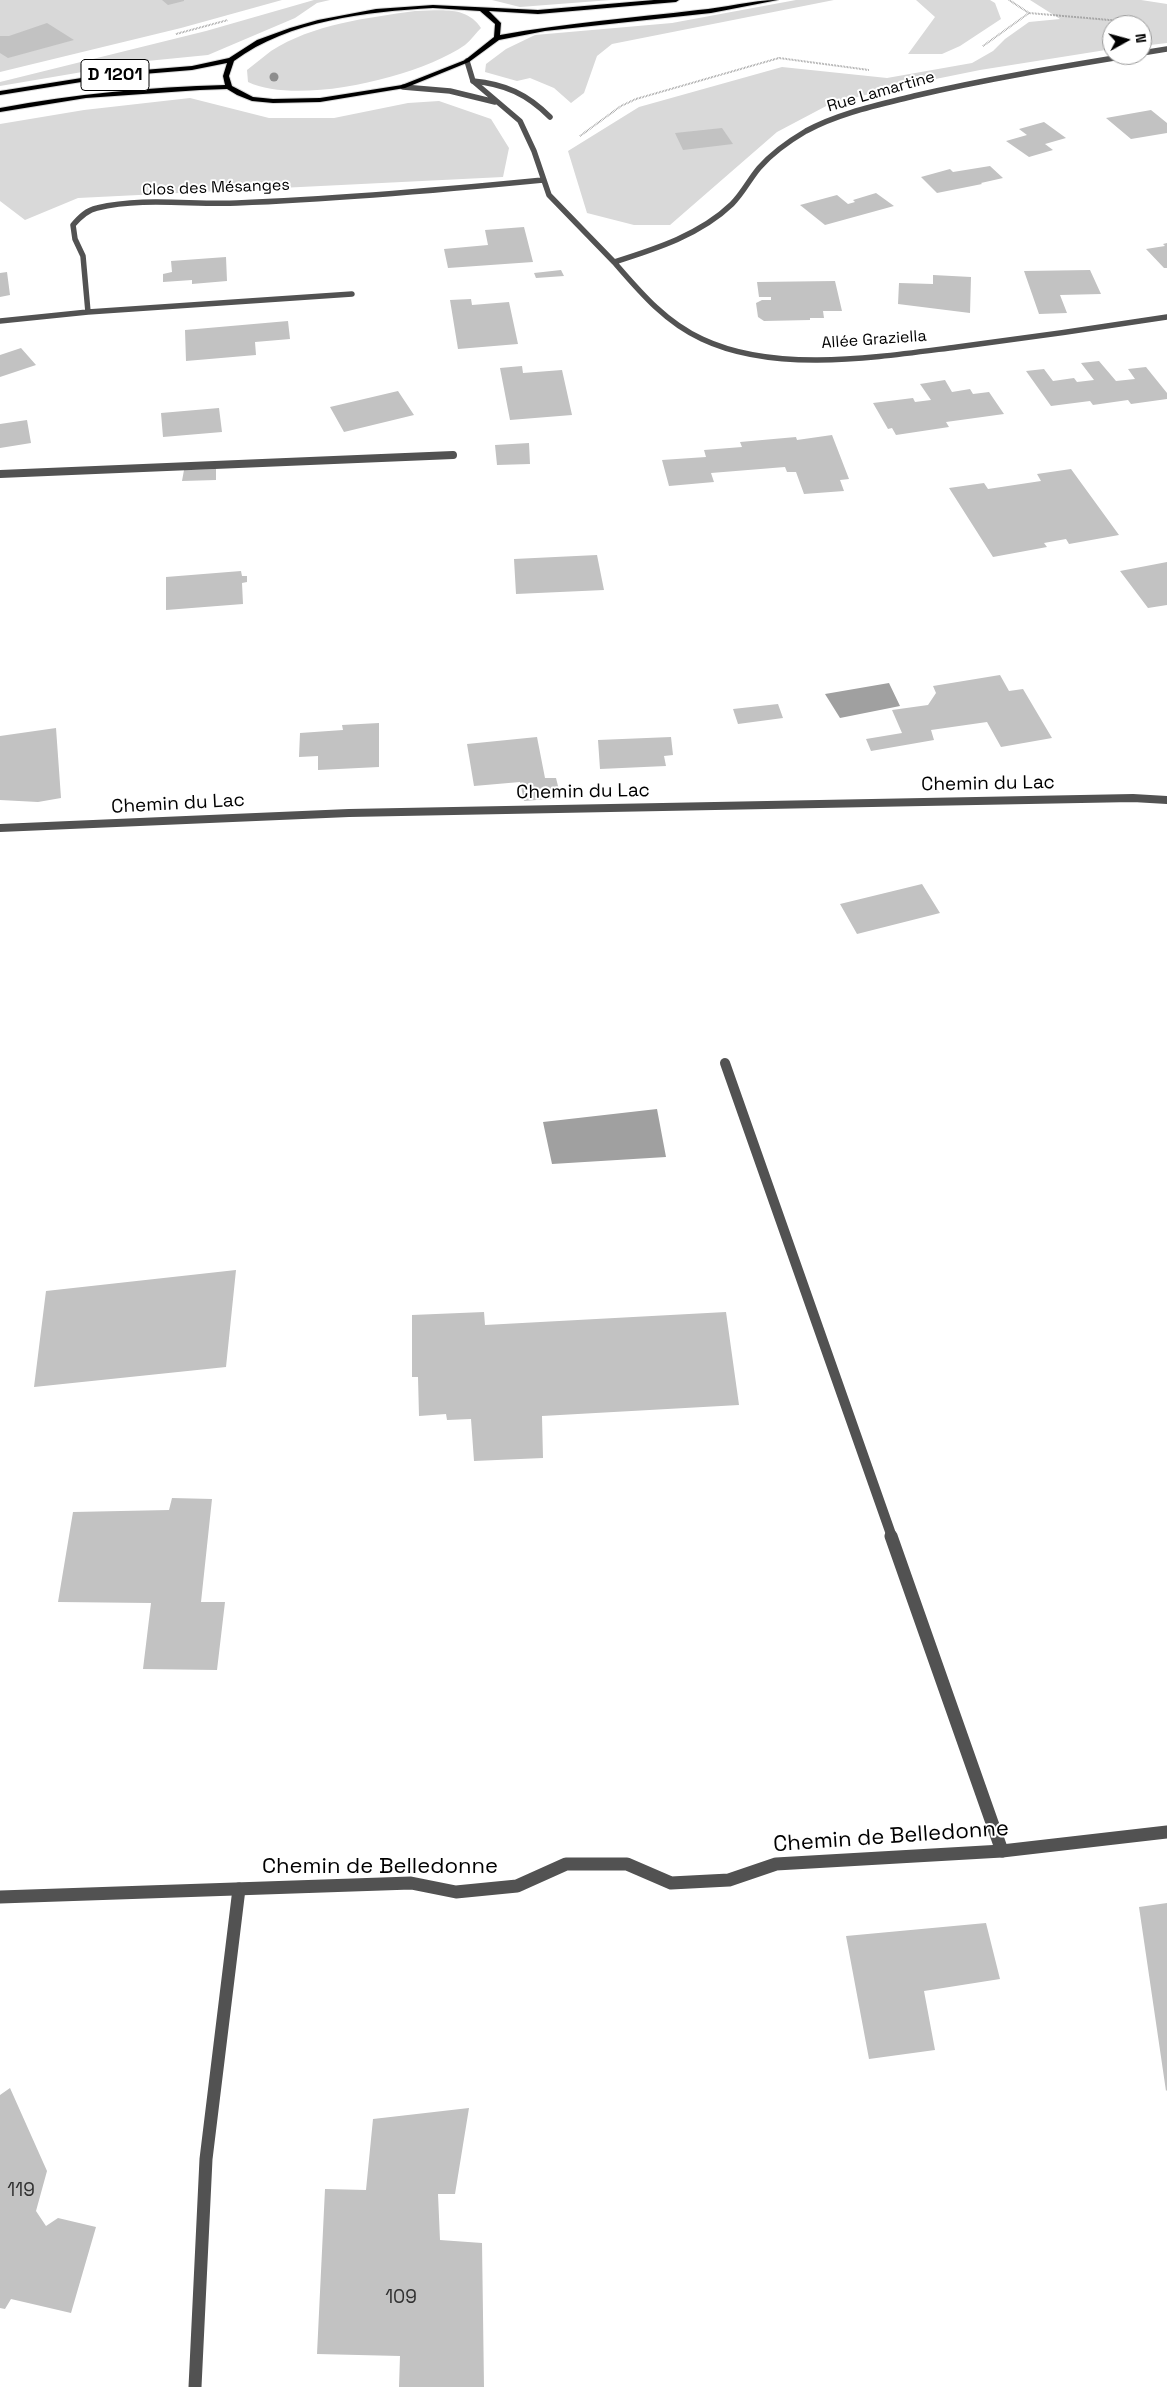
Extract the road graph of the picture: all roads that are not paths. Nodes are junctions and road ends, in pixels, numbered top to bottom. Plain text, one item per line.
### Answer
1 (676, 0) edge
2 (775, 0) edge
3 (484, 9) junction
4 (498, 38) junction
5 (1167, 49) edge
6 (1152, 52) edge
7 (231, 60) junction
8 (1102, 60) edge
9 (467, 61) junction
10 (473, 81) junction
11 (229, 86) junction
12 (403, 87) junction
13 (0, 93) edge
14 (497, 102) junction
15 (0, 110) edge
16 (550, 117) dead end
17 (543, 180) junction
18 (614, 262) junction
19 (352, 294) dead end
20 (88, 312) junction
21 (1167, 317) edge
22 (0, 322) edge
23 (453, 455) dead end
24 (0, 474) edge
25 (1167, 800) edge
26 (0, 828) edge
27 (725, 1063) dead end
28 (1167, 1832) edge
29 (1002, 1851) junction
30 (239, 1889) junction
31 (0, 1897) edge
32 (195, 2387) edge

1 - 3 main road
2 - 4 main road
3 - 4 main road
3 - 7 main road
4 - 9 main road
5 - 6 street
7 - 11 main road
7 - 13 main road, D 1201
8 - 18 street, Rue Lamartine
9 - 10 street
9 - 12 main road
10 - 14 street
10 - 16 street
11 - 12 main road
11 - 15 main road, D 1201
12 - 14 street
14 - 17 street
17 - 18 street
17 - 20 street, Clos des Mésanges
18 - 21 street, Allée Graziella
19 - 20 street
20 - 22 street
23 - 24 street
25 - 26 street, Chemin du Lac
27 - 29 street
28 - 29 street, Chemin de Belledonne
29 - 30 street, Chemin de Belledonne
30 - 31 street, Chemin de Belledonne
30 - 32 street

